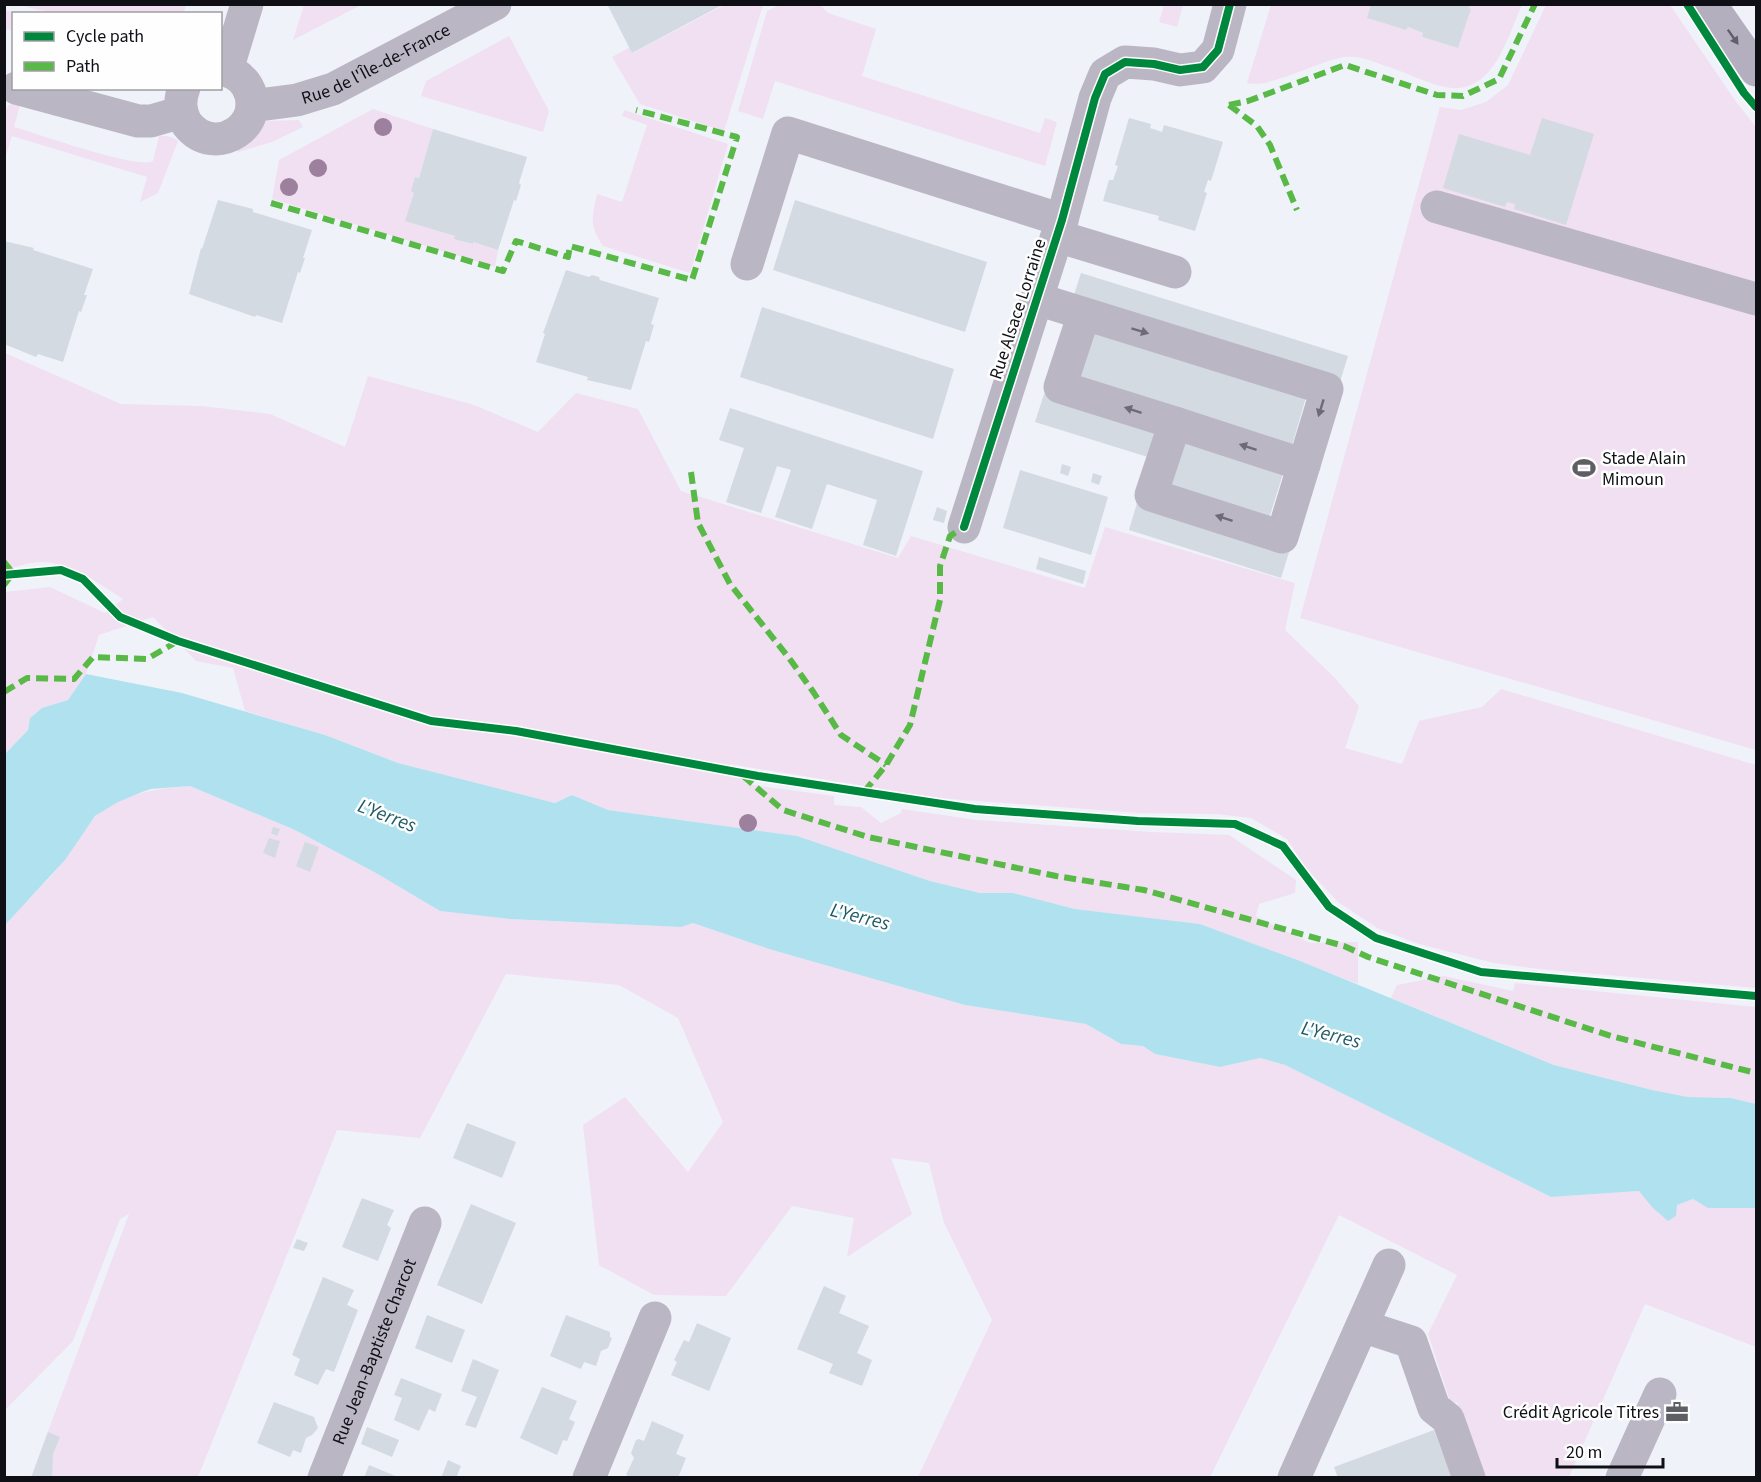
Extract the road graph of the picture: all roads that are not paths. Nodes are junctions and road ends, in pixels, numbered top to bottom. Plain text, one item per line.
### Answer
1 (247, 4) edge
2 (495, 4) edge
3 (1230, 4) edge
4 (1710, 4) edge
5 (224, 69) edge
6 (1756, 70) edge
7 (21, 90) edge
8 (183, 100) edge
9 (252, 106) junction
10 (1437, 207) dead end
11 (1060, 228) junction
12 (747, 264) dead end
13 (1174, 272) dead end
14 (1037, 299) junction
15 (1756, 299) edge
16 (1084, 314) junction
17 (1175, 423) junction
18 (1304, 465) junction
19 (964, 527) dead end
20 (425, 1223) dead end
21 (1389, 1265) dead end
22 (655, 1318) dead end
23 (1362, 1326) junction
24 (1660, 1394) dead end
25 (324, 1478) edge
26 (589, 1478) edge
27 (1294, 1478) edge
28 (1469, 1478) edge
29 (1622, 1478) edge

1 - 5 street
2 - 9 street, Rue de l'Île-de-France
3 - 11 street, Rue Alsace Lorraine
4 -> 6 main road
5 - 9 street
7 - 8 street
8 - 9 street
10 - 15 street
11 - 12 street
11 - 13 street
11 - 14 street, Rue Alsace Lorraine
14 - 16 street
14 - 19 street, Rue Alsace Lorraine
17 -> 16 street
16 -> 18 street
18 -> 17 street
18 -> 17 street
20 - 25 street, Rue Jean-Baptiste Charcot
21 - 23 street
22 - 26 street
23 - 27 street
23 - 28 street
24 - 29 street

